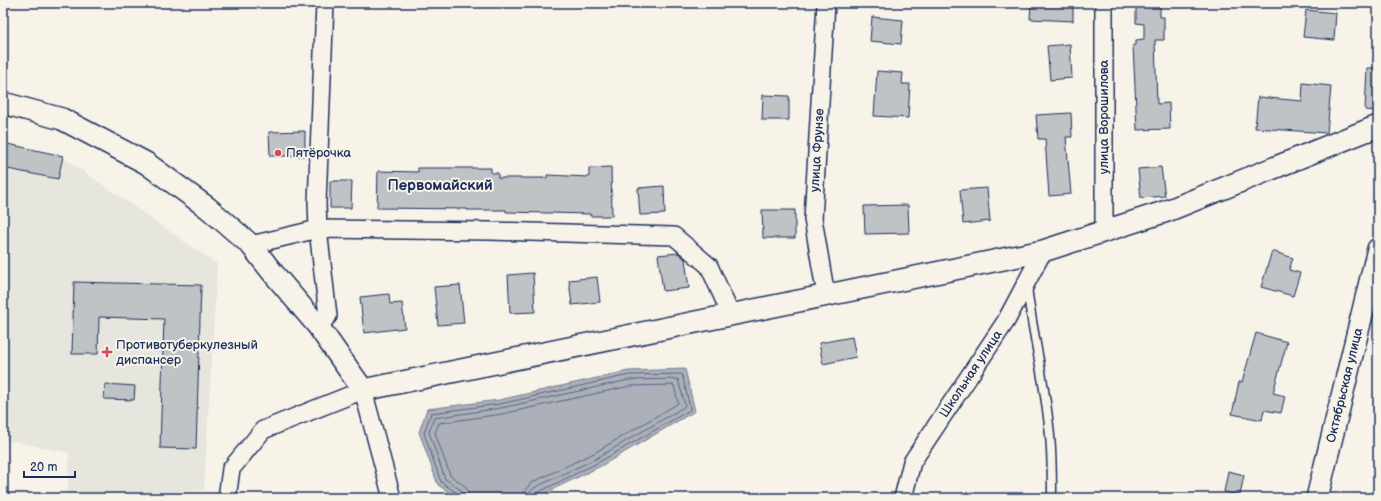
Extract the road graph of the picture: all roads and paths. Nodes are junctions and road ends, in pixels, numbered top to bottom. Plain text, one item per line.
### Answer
1 (325, 3) edge
2 (826, 3) edge
3 (1104, 3) edge
4 (3, 103) edge
5 (1378, 126) edge
6 (318, 229) junction
7 (1104, 231) junction
8 (251, 244) junction
9 (1378, 249) edge
10 (1043, 252) junction
11 (1026, 283) junction
12 (826, 296) junction
13 (731, 315) junction
14 (318, 326) junction
15 (363, 390) junction
16 (226, 498) edge
17 (392, 498) edge
18 (903, 498) edge
19 (1052, 498) edge
20 (1317, 498) edge

1 - 6 street
2 - 12 street, улица Фрунзе
3 - 7 street, улица Ворошилова
4 - 8 street
5 - 7 street
6 - 8 street
6 - 13 street
6 - 14 street
7 - 10 street
8 - 14 street
9 - 20 street, Октябрьская улица
10 - 11 street, Школьная улица
10 - 12 street
11 - 18 street, Школьная улица
11 - 19 lane
12 - 13 street
13 - 15 street
14 - 15 street
15 - 16 street
15 - 17 street

